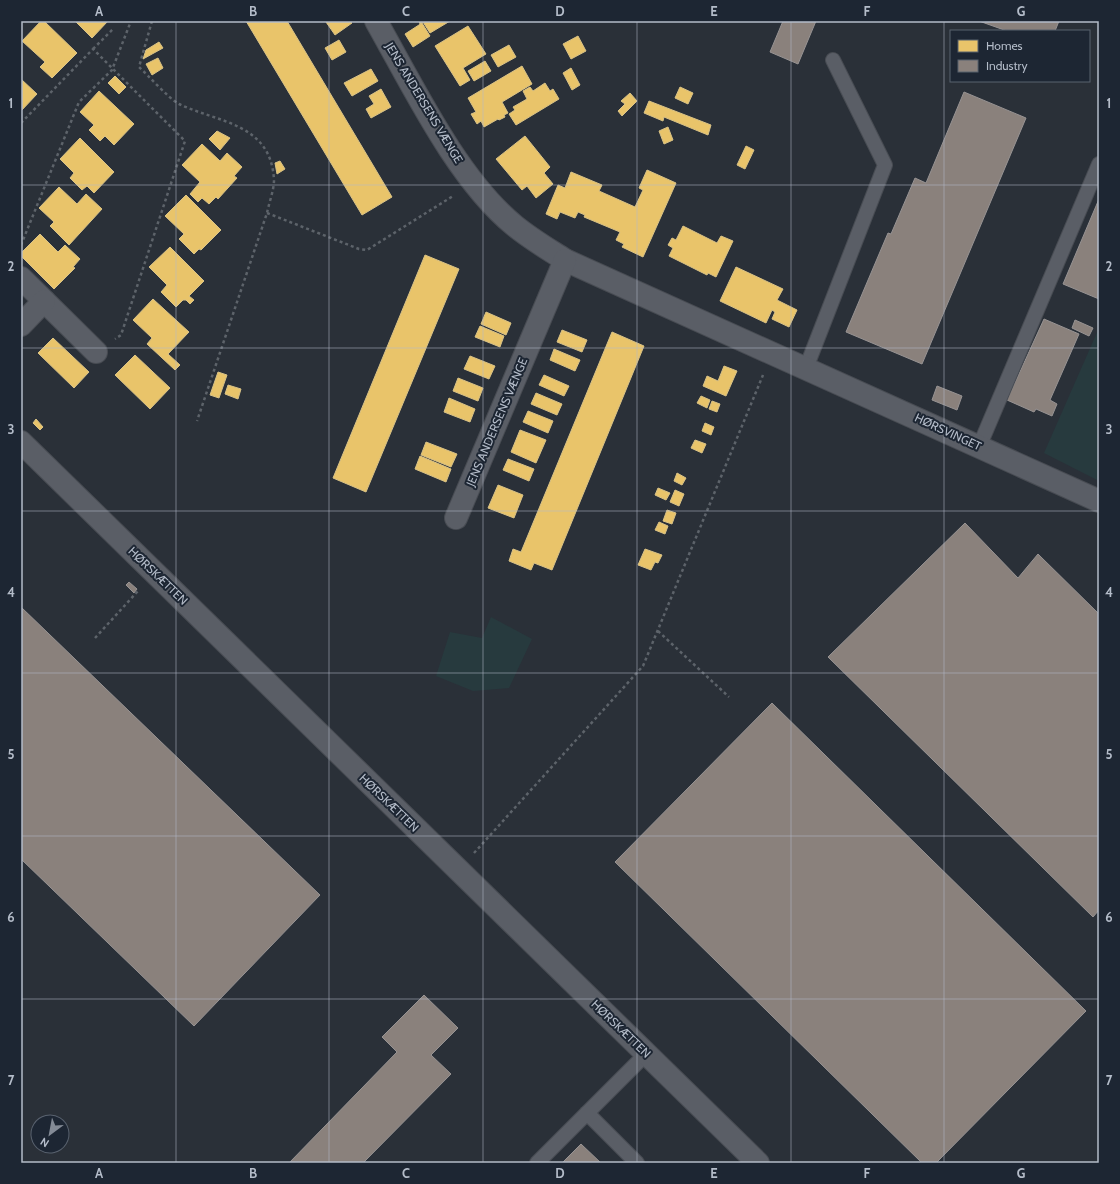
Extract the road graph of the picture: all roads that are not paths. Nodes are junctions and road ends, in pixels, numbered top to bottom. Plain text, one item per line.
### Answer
1 (376, 21) edge
2 (832, 60) dead end
3 (1099, 164) edge
4 (566, 260) junction
5 (21, 278) edge
6 (44, 301) junction
7 (21, 324) edge
8 (96, 352) road end
9 (801, 365) junction
10 (21, 442) edge
11 (979, 447) junction
12 (1099, 501) edge
13 (456, 518) dead end
14 (646, 1054) junction
15 (587, 1113) junction
16 (537, 1163) edge
17 (637, 1163) edge
18 (758, 1163) edge

1 - 4 street, JENS ANDERSENS VÆNGE
2 - 9 lane
3 - 11 lane
4 - 9 street, JENS ANDERSENS VÆNGE
4 - 13 street, JENS ANDERSENS VÆNGE
5 - 6 street
6 - 7 street
6 - 8 street
9 - 11 street, HØRSVINGET
10 - 14 street, HØRSKÆTTEN
11 - 12 street, HØRSVINGET
14 - 15 lane
14 - 18 street, HØRSKÆTTEN
15 - 16 lane
15 - 17 lane

